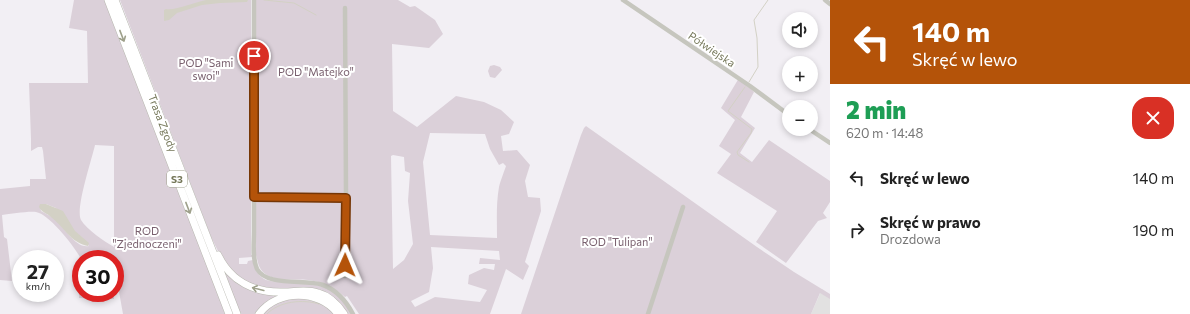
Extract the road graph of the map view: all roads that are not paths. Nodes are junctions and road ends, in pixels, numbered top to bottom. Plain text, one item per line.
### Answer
1 (108, 0) edge
2 (116, 0) edge
3 (254, 0) edge
4 (623, 0) edge
5 (825, 0) edge
6 (830, 4) edge
7 (345, 8) dead end
8 (782, 110) edge
9 (818, 135) edge
10 (830, 143) edge
11 (254, 197) junction
12 (346, 198) junction
13 (683, 207) dead end
14 (201, 220) junction
15 (345, 276) dead end
16 (229, 314) edge
17 (237, 314) edge
18 (259, 314) edge
19 (338, 314) edge
20 (344, 314) edge
21 (353, 314) edge
22 (648, 314) edge

1 -> 16 highway, Trasa Zgody / S3
2 - 14 highway, Trasa Zgody / S3
3 - 11 street
4 - 8 street, Półwiejska
5 - 6 street
7 - 12 street
9 - 10 street
11 - 12 street
11 - 21 street
12 - 15 street
13 - 22 street
14 - 17 highway, Trasa Zgody / S3
20 -> 14 highway
18 - 19 highway

